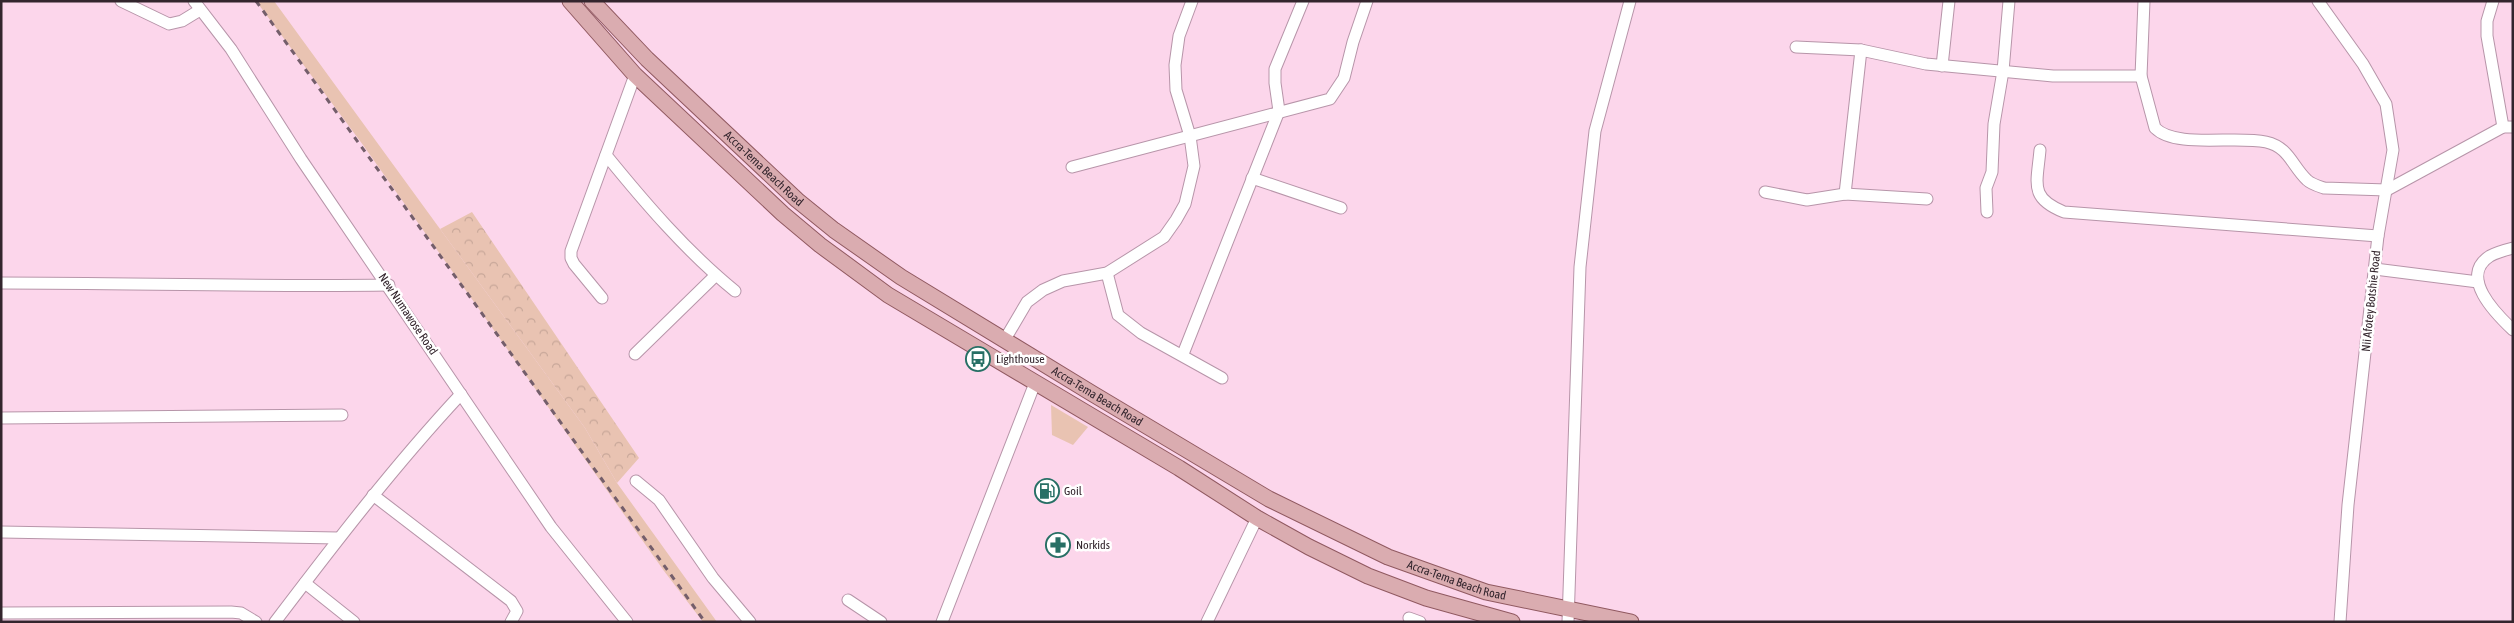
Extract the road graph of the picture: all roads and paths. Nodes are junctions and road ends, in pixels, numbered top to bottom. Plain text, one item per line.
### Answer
1 (121, 1) edge
2 (570, 1) edge
3 (592, 1) edge
4 (1192, 1) edge
5 (1303, 1) edge
6 (1367, 1) edge
7 (1630, 1) edge
8 (1948, 1) edge
9 (2009, 1) edge
10 (2144, 1) edge
11 (2318, 1) edge
12 (2493, 1) edge
13 (197, 6) edge
14 (1796, 47) dead end
15 (1861, 50) junction
16 (1942, 66) junction
17 (2003, 71) junction
18 (635, 75) junction
19 (2141, 76) junction
20 (1279, 111) junction
21 (2508, 127) edge
22 (1190, 136) junction
23 (2040, 150) dead end
24 (606, 155) junction
25 (1072, 167) dead end
26 (1252, 178) junction
27 (2387, 190) junction
28 (1765, 192) dead end
29 (1845, 194) junction
30 (1927, 199) dead end
31 (1341, 208) dead end
32 (1987, 212) dead end
33 (2378, 236) junction
34 (2513, 248) edge
35 (2375, 269) junction
36 (1106, 273) junction
37 (716, 275) junction
38 (2478, 282) junction
39 (1, 283) edge
40 (389, 285) junction
41 (735, 291) dead end
42 (602, 298) dead end
43 (2513, 330) edge
44 (1004, 341) junction
45 (635, 354) dead end
46 (1183, 354) junction
47 (1222, 378) dead end
48 (1035, 383) junction
49 (461, 394) junction
50 (342, 415) dead end
51 (1, 418) edge
52 (636, 481) dead end
53 (373, 495) junction
54 (1269, 499) junction
55 (1257, 518) junction
56 (1, 532) edge
57 (338, 538) junction
58 (305, 583) junction
59 (848, 600) dead end
60 (1, 613) edge
61 (1569, 616) edge
62 (256, 622) edge
63 (275, 622) edge
64 (354, 622) edge
65 (511, 622) edge
66 (628, 622) edge
67 (750, 622) edge
68 (881, 622) edge
69 (942, 622) edge
70 (1207, 622) edge
71 (1512, 622) edge
72 (1631, 622) edge
73 (2340, 622) edge

1 - 13 street
2 - 18 main road, Accra-Tema Beach Road
3 - 44 main road, Accra-Tema Beach Road
4 - 22 street
5 - 20 street
6 - 20 street
7 - 61 street
8 - 16 street
9 - 17 street
10 - 19 street
11 - 27 street, Nii Afotey Botshie Road
12 - 21 street
13 - 40 street, New Numawose Road
14 - 15 street
15 - 16 street
15 - 29 street
16 - 17 street
17 - 19 street
17 - 32 street
18 - 24 street
18 - 48 main road, Accra-Tema Beach Road
19 - 27 street
20 - 22 street
20 - 26 street
21 - 27 street
22 - 25 street
22 - 36 street
23 - 33 street
24 - 37 street
24 - 42 street
26 - 31 street
26 - 46 street
27 - 33 street, Nii Afotey Botshie Road
28 - 29 street
29 - 30 street
33 - 35 street, Nii Afotey Botshie Road
34 - 38 street
35 - 38 street
35 - 73 street, Nii Afotey Botshie Road
36 - 44 street
36 - 46 street
37 - 41 street
37 - 45 street
38 - 43 street
39 - 40 street
40 - 49 street, New Numawose Road
44 - 54 main road, Accra-Tema Beach Road
46 - 47 street
48 - 55 main road, Accra-Tema Beach Road
48 - 69 street
49 - 53 street
49 - 66 street, New Numawose Road
50 - 51 street
52 - 67 street
53 - 57 street
53 - 65 street
54 - 55 main road
54 - 61 main road, Accra-Tema Beach Road
55 - 70 street
55 - 71 main road, Accra-Tema Beach Road
56 - 57 street
57 - 58 street
58 - 63 street
58 - 64 street
59 - 68 street
60 - 62 street
61 - 72 main road, Accra-Tema Beach Road

